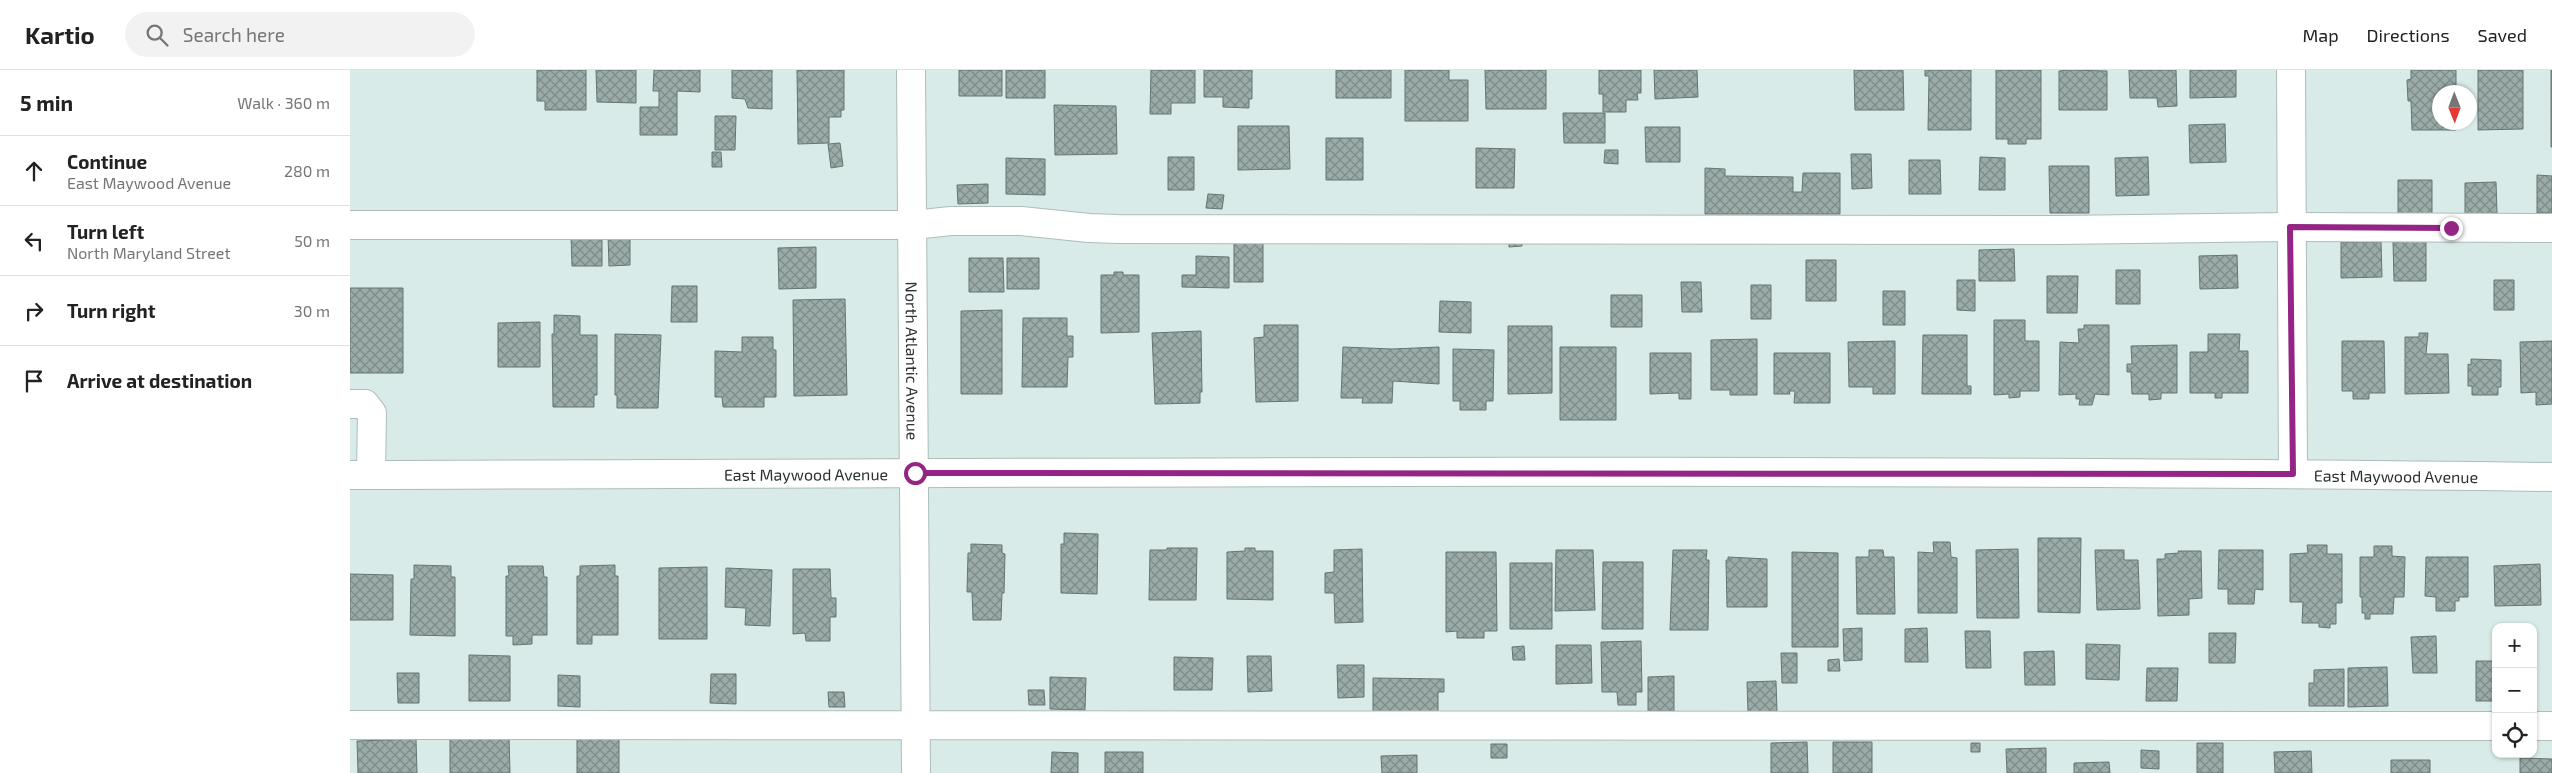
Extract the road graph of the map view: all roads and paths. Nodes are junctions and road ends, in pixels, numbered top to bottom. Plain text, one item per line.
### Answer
1 (911, 70) edge
2 (2291, 70) edge
3 (913, 225) junction
4 (350, 226) edge
5 (2290, 227) junction
6 (2552, 228) edge
7 (350, 404) edge
8 (915, 473) junction
9 (2293, 474) junction
10 (360, 475) edge
11 (2552, 476) edge
12 (350, 725) edge
13 (2492, 726) edge
14 (2537, 726) edge
15 (2552, 726) edge
16 (916, 727) junction
17 (916, 773) edge

1 - 3 street, North Atlantic Avenue
2 - 5 street
3 - 4 street
3 - 5 street
3 - 8 street, North Atlantic Avenue
5 - 6 street
5 - 9 street
7 - 10 street
8 - 9 street, East Maywood Avenue
8 - 10 street, East Maywood Avenue
8 - 16 street, North Atlantic Avenue
9 - 11 street, East Maywood Avenue
12 - 16 street
13 - 16 street
14 - 15 street
16 - 17 street, North Atlantic Avenue

